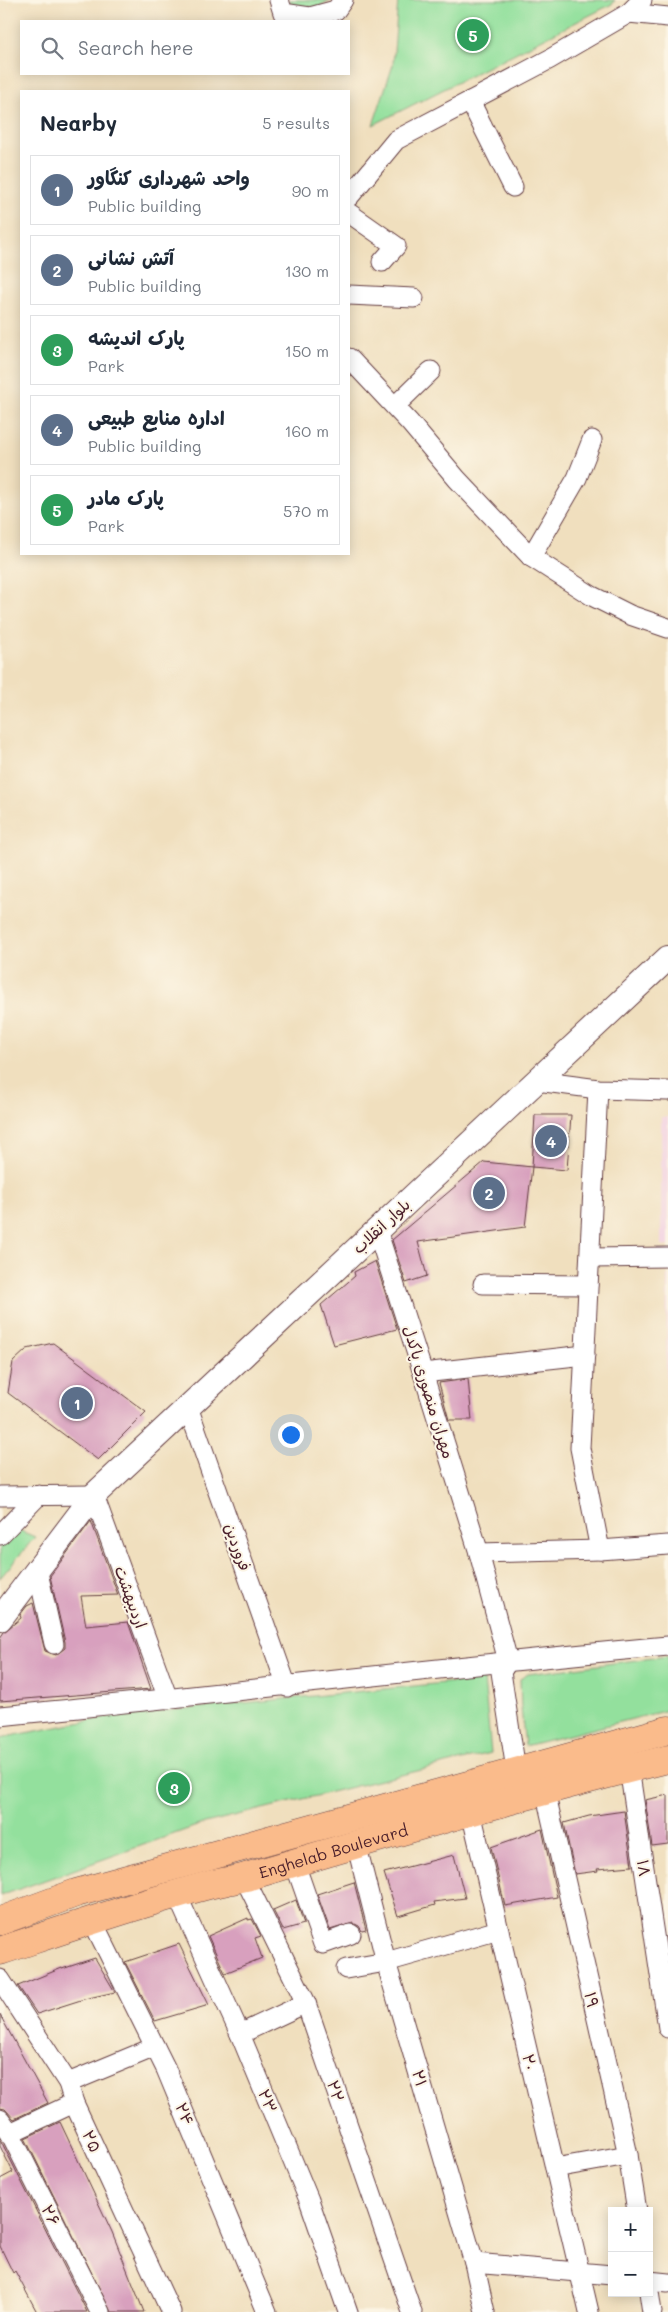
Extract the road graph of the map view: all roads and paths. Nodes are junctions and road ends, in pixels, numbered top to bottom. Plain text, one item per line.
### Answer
1 (279, 0) edge
2 (343, 0) edge
3 (635, 6) edge
4 (668, 17) edge
5 (470, 101) junction
6 (513, 188) dead end
7 (350, 195) edge
8 (350, 214) edge
9 (382, 262) dead end
10 (350, 295) edge
11 (414, 298) dead end
12 (350, 359) edge
13 (431, 371) dead end
14 (395, 406) junction
15 (592, 440) dead end
16 (531, 557) junction
17 (668, 628) edge
18 (668, 958) edge
19 (537, 1081) junction
20 (598, 1090) junction
21 (668, 1091) edge
22 (377, 1230) junction
23 (668, 1257) edge
24 (590, 1258) junction
25 (484, 1284) dead end
26 (588, 1285) junction
27 (585, 1354) junction
28 (424, 1373) junction
29 (188, 1407) junction
30 (94, 1494) junction
31 (39, 1495) junction
32 (0, 1496) edge
33 (0, 1536) edge
34 (668, 1545) edge
35 (600, 1550) junction
36 (479, 1553) junction
37 (37, 1568) junction
38 (0, 1619) edge
39 (54, 1644) dead end
40 (668, 1646) edge
41 (508, 1661) junction
42 (287, 1687) junction
43 (168, 1699) junction
44 (0, 1716) edge
45 (668, 1730) edge
46 (668, 1759) edge
47 (629, 1768) junction
48 (516, 1770) junction
49 (545, 1791) junction
50 (471, 1812) junction
51 (356, 1844) junction
52 (294, 1861) junction
53 (244, 1877) junction
54 (178, 1895) junction
55 (92, 1920) junction
56 (0, 1921) edge
57 (499, 1930) junction
58 (351, 1934) dead end
59 (0, 1951) edge
60 (386, 1962) junction
61 (346, 1969) dead end
62 (0, 1979) edge
63 (306, 2003) junction
64 (668, 2026) edge
65 (240, 2034) junction
66 (155, 2047) junction
67 (68, 2084) junction
68 (74, 2103) junction
69 (5, 2126) edge
70 (628, 2155) junction
71 (555, 2168) junction
72 (636, 2207) edge
73 (474, 2263) junction
74 (580, 2271) junction
75 (608, 2274) edge
76 (653, 2281) edge
77 (668, 2283) edge
78 (650, 2297) edge
79 (100, 2312) edge
80 (171, 2312) edge
81 (267, 2312) edge
82 (348, 2312) edge
83 (412, 2312) edge
84 (485, 2312) edge
85 (589, 2312) edge
86 (652, 2312) edge

1 - 2 street
3 - 4 street
3 - 5 street
5 - 6 street
5 - 7 street
8 - 9 street
10 - 11 street
12 - 14 street
13 - 14 street
14 - 16 street
15 - 16 street
16 - 17 street
18 - 19 street, بلوار انقلاب
19 - 20 street
19 - 22 street, بلوار انقلاب
20 - 21 street
20 - 24 street
22 - 28 street, مهران منصوری پاکدل
22 - 29 street, بلوار انقلاب
23 - 24 street
24 - 26 street
25 - 26 street
26 - 27 street
27 - 28 street
27 - 35 street
28 - 36 street, مهران منصوری پاکدل
29 - 30 street, بلوار انقلاب
29 - 42 street, فروردین
30 - 31 street
30 - 37 street, بلوار انقلاب
30 - 43 street, اردیبهشت
31 - 32 street
31 - 33 street
34 - 35 street
35 - 36 street
36 - 41 street, مهران منصوری پاکدل
37 - 38 street, بلوار انقلاب
37 - 39 street
40 - 41 street
41 - 42 street
41 - 48 street, مهران منصوری پاکدل
42 - 43 street
43 - 44 street
45 - 48 main road, Enghelab Boulevard
46 - 47 main road, Enghelab Boulevard
47 - 49 main road, Enghelab Boulevard
47 - 64 street, ۱۸
48 - 56 main road, Enghelab Boulevard
49 - 50 main road, Enghelab Boulevard
49 - 70 street, ۱۹
50 - 51 main road, Enghelab Boulevard
50 - 57 street, ۲۰
51 - 52 main road, Enghelab Boulevard
51 - 60 street, ۲۱
52 - 53 main road, Enghelab Boulevard
52 - 58 street
53 - 54 main road, Enghelab Boulevard
53 - 63 street, ۲۲
54 - 55 main road, Enghelab Boulevard
54 - 65 street, ۲۳
55 - 59 main road, Enghelab Boulevard
55 - 66 street, ۲۴
57 - 60 street
57 - 71 street, ۲۰
60 - 61 street
60 - 73 street, ۲۱
62 - 67 street, ۲۵
63 - 65 street
63 - 83 street, ۲۲
65 - 82 street, ۲۳
66 - 67 street
66 - 81 street, ۲۴
67 - 68 street, ۲۵
68 - 69 street
68 - 80 street, ۲۵
69 - 79 street, ۲۶
70 - 71 street
70 - 72 street, ۱۹
71 - 74 street, ۲۰
73 - 74 street
73 - 84 street, ۲۱
74 - 75 street
74 - 85 street, ۲۰
76 - 77 street
78 - 86 street

